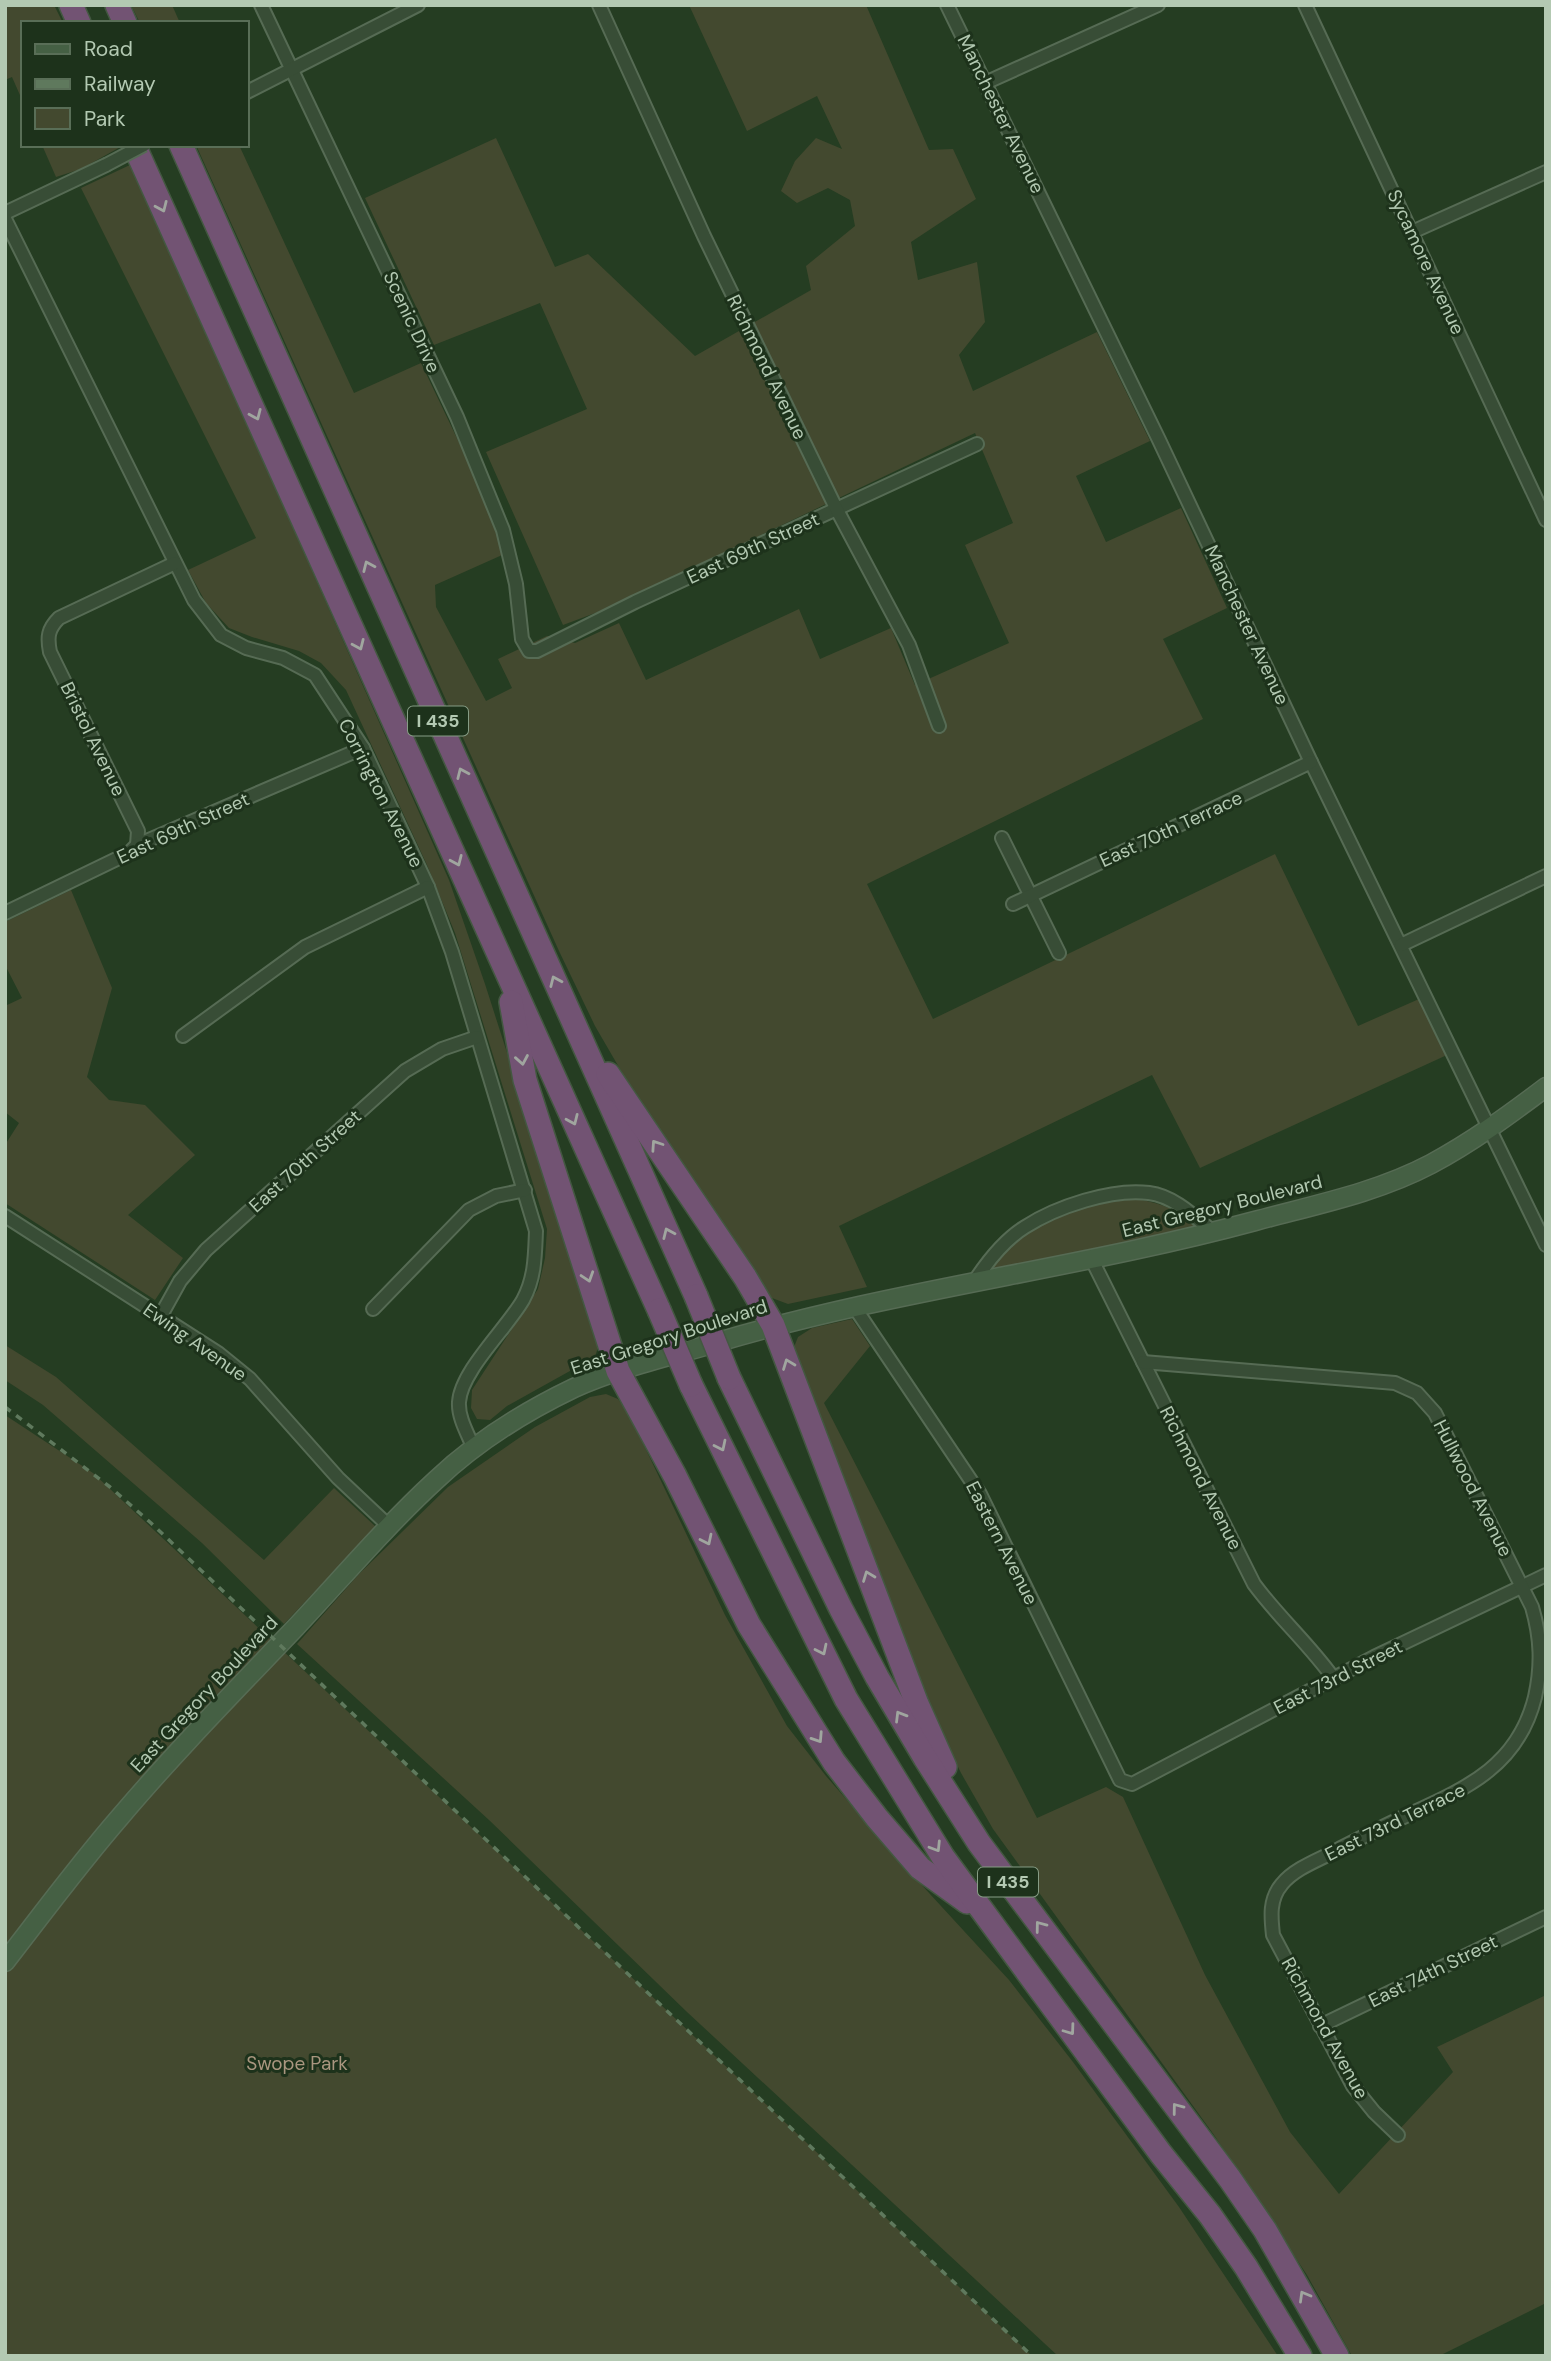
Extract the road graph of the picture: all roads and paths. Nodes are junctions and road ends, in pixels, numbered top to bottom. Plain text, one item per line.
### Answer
1 (71, 5) edge
2 (117, 5) edge
3 (261, 5) edge
4 (418, 5) edge
5 (599, 5) edge
6 (947, 5) edge
7 (1158, 5) edge
8 (1305, 5) edge
9 (78, 21) edge
10 (124, 21) edge
11 (292, 69) junction
12 (985, 83) junction
13 (248, 91) edge
14 (135, 147) edge
15 (140, 147) edge
16 (182, 147) edge
17 (1546, 172) edge
18 (5, 213) edge
19 (5, 219) edge
20 (1412, 232) junction
21 (977, 444) dead end
22 (837, 510) junction
23 (1546, 520) edge
24 (175, 563) junction
25 (529, 651) joint
26 (939, 726) dead end
27 (363, 748) junction
28 (1311, 762) junction
29 (1002, 838) dead end
30 (137, 845) junction
31 (1546, 876) edge
32 (428, 887) junction
33 (1031, 895) junction
34 (1013, 904) dead end
35 (5, 914) edge
36 (1401, 945) junction
37 (1059, 953) dead end
38 (505, 968) junction
39 (575, 1025) junction
40 (183, 1036) dead end
41 (477, 1037) junction
42 (1546, 1087) edge
43 (1489, 1130) junction
44 (525, 1191) junction
45 (5, 1216) edge
46 (1213, 1232) junction
47 (1546, 1245) edge
48 (1093, 1260) junction
49 (974, 1282) junction
50 (855, 1308) junction
51 (373, 1309) dead end
52 (160, 1317) junction
53 (773, 1325) junction
54 (1143, 1362) junction
55 (618, 1371) junction
56 (474, 1448) junction
57 (390, 1527) junction
58 (1546, 1576) edge
59 (1522, 1587) junction
60 (1334, 1679) junction
61 (1522, 1732) joint
62 (1132, 1784) joint
63 (979, 1843) junction
64 (1271, 1910) joint
65 (986, 1917) junction
66 (1546, 1917) edge
67 (5, 1962) edge
68 (1320, 2026) junction
69 (1398, 2135) dead end
70 (1300, 2356) edge
71 (1337, 2356) edge

1 - 9 highway
2 - 10 highway
3 - 11 street, Scenic Drive
4 - 11 street
5 - 22 street, Richmond Avenue
6 - 12 street, Manchester Avenue
7 - 12 street
8 - 20 street, Sycamore Avenue
11 - 13 street
11 - 25 street, Scenic Drive
12 - 28 street, Manchester Avenue
14 -> 38 highway, I 435
15 - 18 street, bridge
39 -> 16 highway, I 435
17 - 20 street
19 - 24 street, Corrington Avenue
20 - 23 street, Sycamore Avenue
21 - 22 street, East 69th Street
22 - 25 street, East 69th Street
22 - 26 street, Richmond Avenue
24 - 27 street, Corrington Avenue
24 - 30 street, Bristol Avenue
27 - 30 street, East 69th Street
27 - 32 street, Corrington Avenue
28 - 33 street, East 70th Terrace
28 - 36 street, Manchester Avenue
29 - 33 street
30 - 35 street, East 69th Street
31 - 36 street
32 - 40 street
32 - 41 street, Corrington Avenue
33 - 34 street, East 70th Terrace
33 - 37 street
36 - 43 street, Manchester Avenue
38 -> 55 highway
38 -> 65 highway, I 435, bridge
53 -> 39 highway
63 -> 39 highway, I 435, bridge
41 - 44 street, Corrington Avenue
41 - 52 street, East 70th Street
42 - 43 main road, East Gregory Boulevard
43 - 46 main road, East Gregory Boulevard
43 - 47 street, Manchester Avenue
44 - 51 street
44 - 56 street, Corrington Avenue
45 - 52 street, Ewing Avenue
46 - 48 main road, East Gregory Boulevard
46 - 49 street
48 - 49 main road, East Gregory Boulevard
48 - 54 street, Richmond Avenue
49 - 50 main road, East Gregory Boulevard
50 - 53 main road, East Gregory Boulevard
50 - 62 street, Eastern Avenue
52 - 57 street, Ewing Avenue
53 - 55 main road, East Gregory Boulevard
63 -> 53 highway
54 - 59 street, Hullwood Avenue
54 - 60 street, Richmond Avenue
55 - 56 main road, East Gregory Boulevard
55 -> 65 highway
56 - 57 main road, East Gregory Boulevard
57 - 67 main road, East Gregory Boulevard
58 - 59 street, East 73rd Street
59 - 60 street, East 73rd Street
59 - 61 street, Hullwood Avenue
60 - 62 street, East 73rd Street
61 - 64 street, East 73rd Terrace
71 -> 63 highway, I 435
64 - 68 street, Richmond Avenue
65 -> 70 highway, I 435
66 - 68 street, East 74th Street
68 - 69 street, Richmond Avenue

